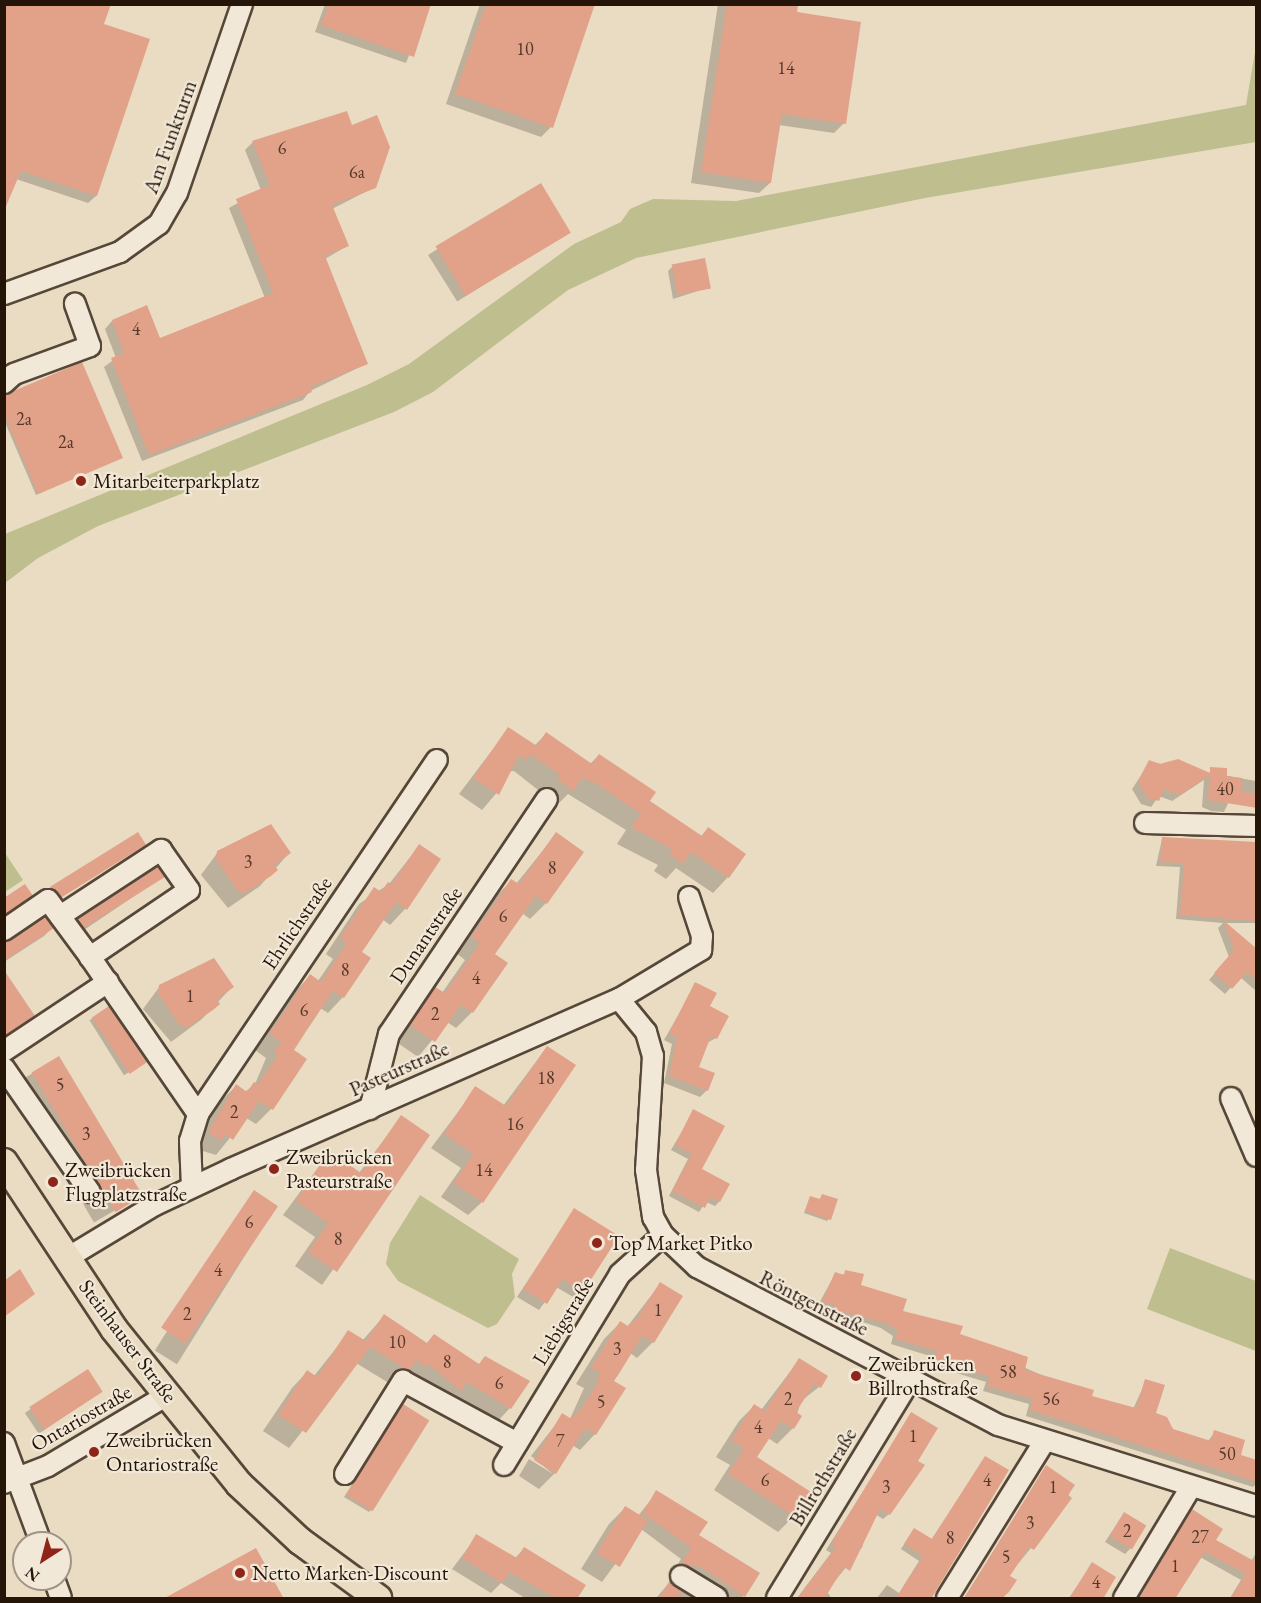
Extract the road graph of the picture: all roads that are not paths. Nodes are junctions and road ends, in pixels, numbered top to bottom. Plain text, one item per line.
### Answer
1 (242, 4) edge
2 (4, 294) edge
3 (75, 304) dead end
4 (8, 372) edge
5 (437, 760) dead end
6 (547, 799) dead end
7 (1145, 823) dead end
8 (1257, 826) edge
9 (689, 897) dead end
10 (60, 916) junction
11 (4, 930) edge
12 (90, 957) junction
13 (108, 982) junction
14 (619, 999) junction
15 (4, 1051) edge
16 (4, 1068) edge
17 (1231, 1098) dead end
18 (370, 1108) junction
19 (198, 1114) junction
20 (1256, 1152) edge
21 (4, 1162) edge
22 (192, 1187) junction
23 (90, 1192) dead end
24 (663, 1235) junction
25 (67, 1258) junction
26 (910, 1380) junction
27 (167, 1395) junction
28 (1044, 1442) junction
29 (4, 1443) edge
30 (517, 1443) junction
31 (504, 1465) dead end
32 (345, 1474) dead end
33 (11, 1481) edge
34 (1191, 1487) junction
35 (1257, 1506) edge
36 (35, 1531) edge
37 (681, 1576) dead end
38 (695, 1593) edge
39 (378, 1599) edge
40 (717, 1599) edge
41 (777, 1599) edge
42 (947, 1599) edge
43 (1124, 1599) edge

1 - 2 street, Am Funkturm
3 - 4 street
5 - 19 street, Ehrlichstraße
6 - 18 street, Dunantstraße
7 - 8 street
9 - 14 street, Pasteurstraße
10 - 11 street
10 - 12 street
10 - 12 street
12 - 13 street
13 - 15 street
13 - 19 street
14 - 18 street, Pasteurstraße
14 - 24 street, Röntgenstraße
16 - 23 street
17 - 20 street
18 - 22 street, Pasteurstraße
19 - 22 street, Ehrlichstraße
21 - 25 main road, Steinhauser Straße
22 - 25 street, Pasteurstraße
24 - 26 street, Röntgenstraße
24 - 30 street, Liebigstraße
25 - 27 main road, Steinhauser Straße
26 - 28 street, Röntgenstraße
26 - 41 street, Billrothstraße
27 - 33 street, Ontariostraße
27 - 39 main road, Steinhauser Straße
28 - 34 street, Röntgenstraße
28 - 42 street
29 - 33 street, Ontariostraße
30 - 31 street, Liebigstraße
30 - 32 street
33 - 36 street
34 - 35 street, Röntgenstraße
34 - 43 street
37 - 38 street
38 - 40 street

